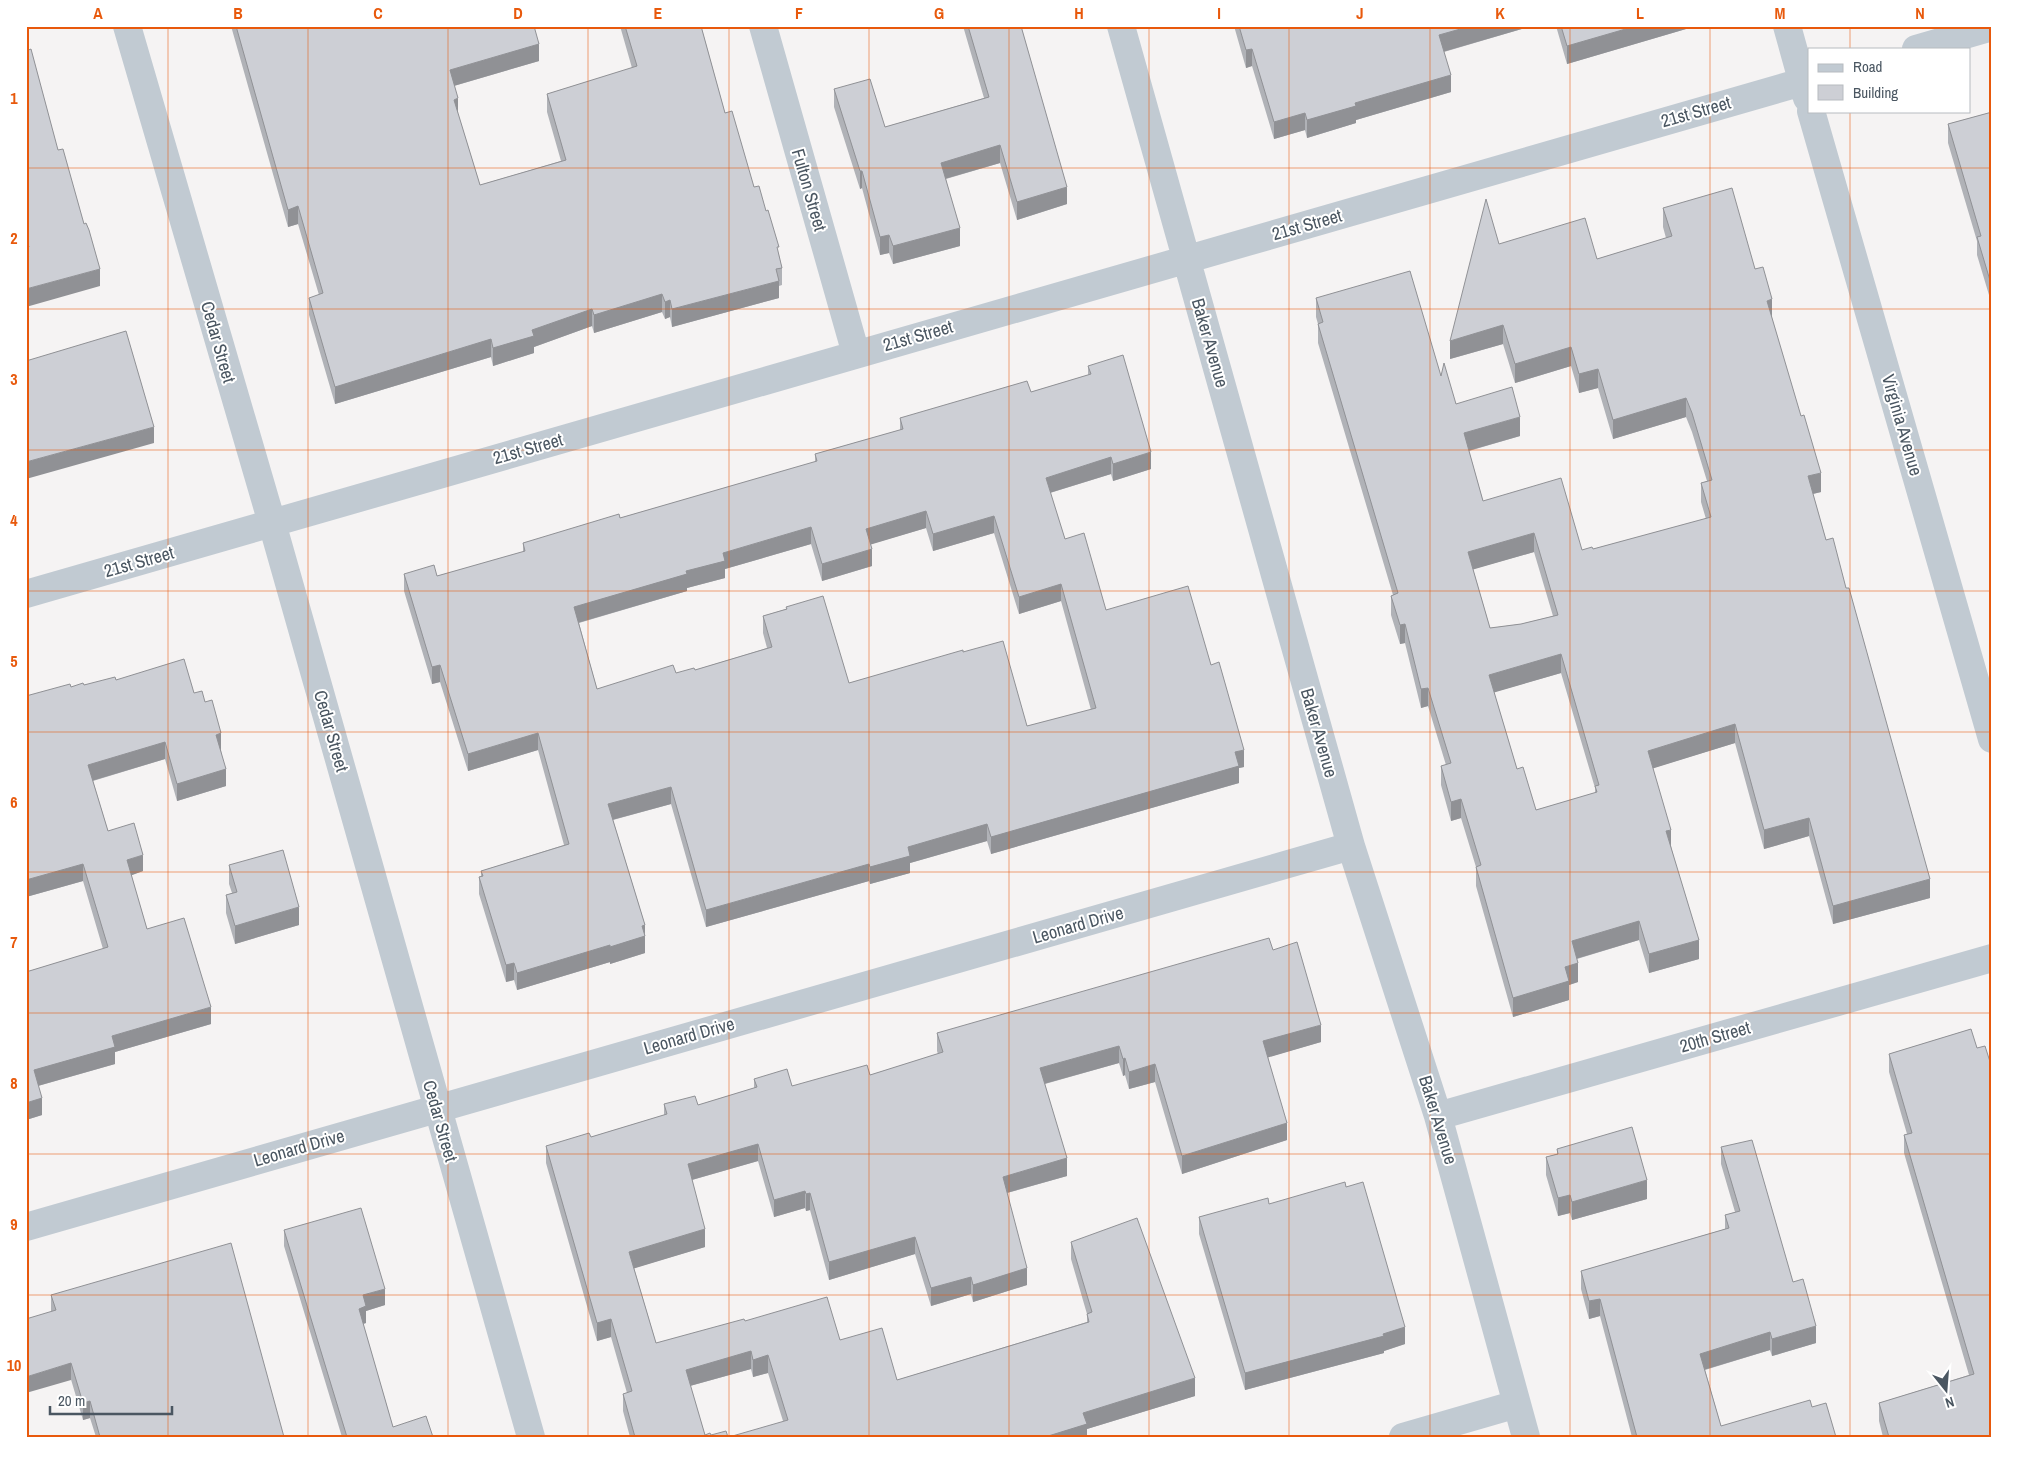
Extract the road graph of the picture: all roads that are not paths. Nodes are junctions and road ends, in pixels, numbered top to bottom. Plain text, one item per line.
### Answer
1 (126, 26) edge
2 (762, 26) edge
3 (1121, 26) edge
4 (1787, 26) edge
5 (1992, 27) edge
6 (1919, 48) edge
7 (1807, 88) edge
8 (1811, 112) edge
9 (1187, 259) junction
10 (856, 354) junction
11 (272, 523) junction
12 (26, 594) edge
13 (1992, 739) edge
14 (1351, 846) junction
15 (1992, 958) edge
16 (437, 1109) junction
17 (1438, 1116) junction
18 (26, 1226) edge
19 (1517, 1404) junction
20 (531, 1437) edge
21 (1404, 1437) edge
22 (1526, 1437) edge

1 - 11 street, Cedar Street
2 - 10 street, Fulton Street
3 - 9 street, Baker Avenue
4 - 7 street
5 - 6 street
7 - 9 street, 21st Street
8 - 13 street, Virginia Avenue
9 - 10 street, 21st Street
9 - 14 street, Baker Avenue
10 - 11 street, 21st Street
11 - 12 street, 21st Street
11 - 16 street, Cedar Street
14 - 16 street, Leonard Drive
14 - 17 street, Baker Avenue
15 - 17 street, 20th Street
16 - 18 street, Leonard Drive
16 - 20 street, Cedar Street
17 - 19 street, Baker Avenue
19 - 21 street
19 - 22 street, Baker Avenue

